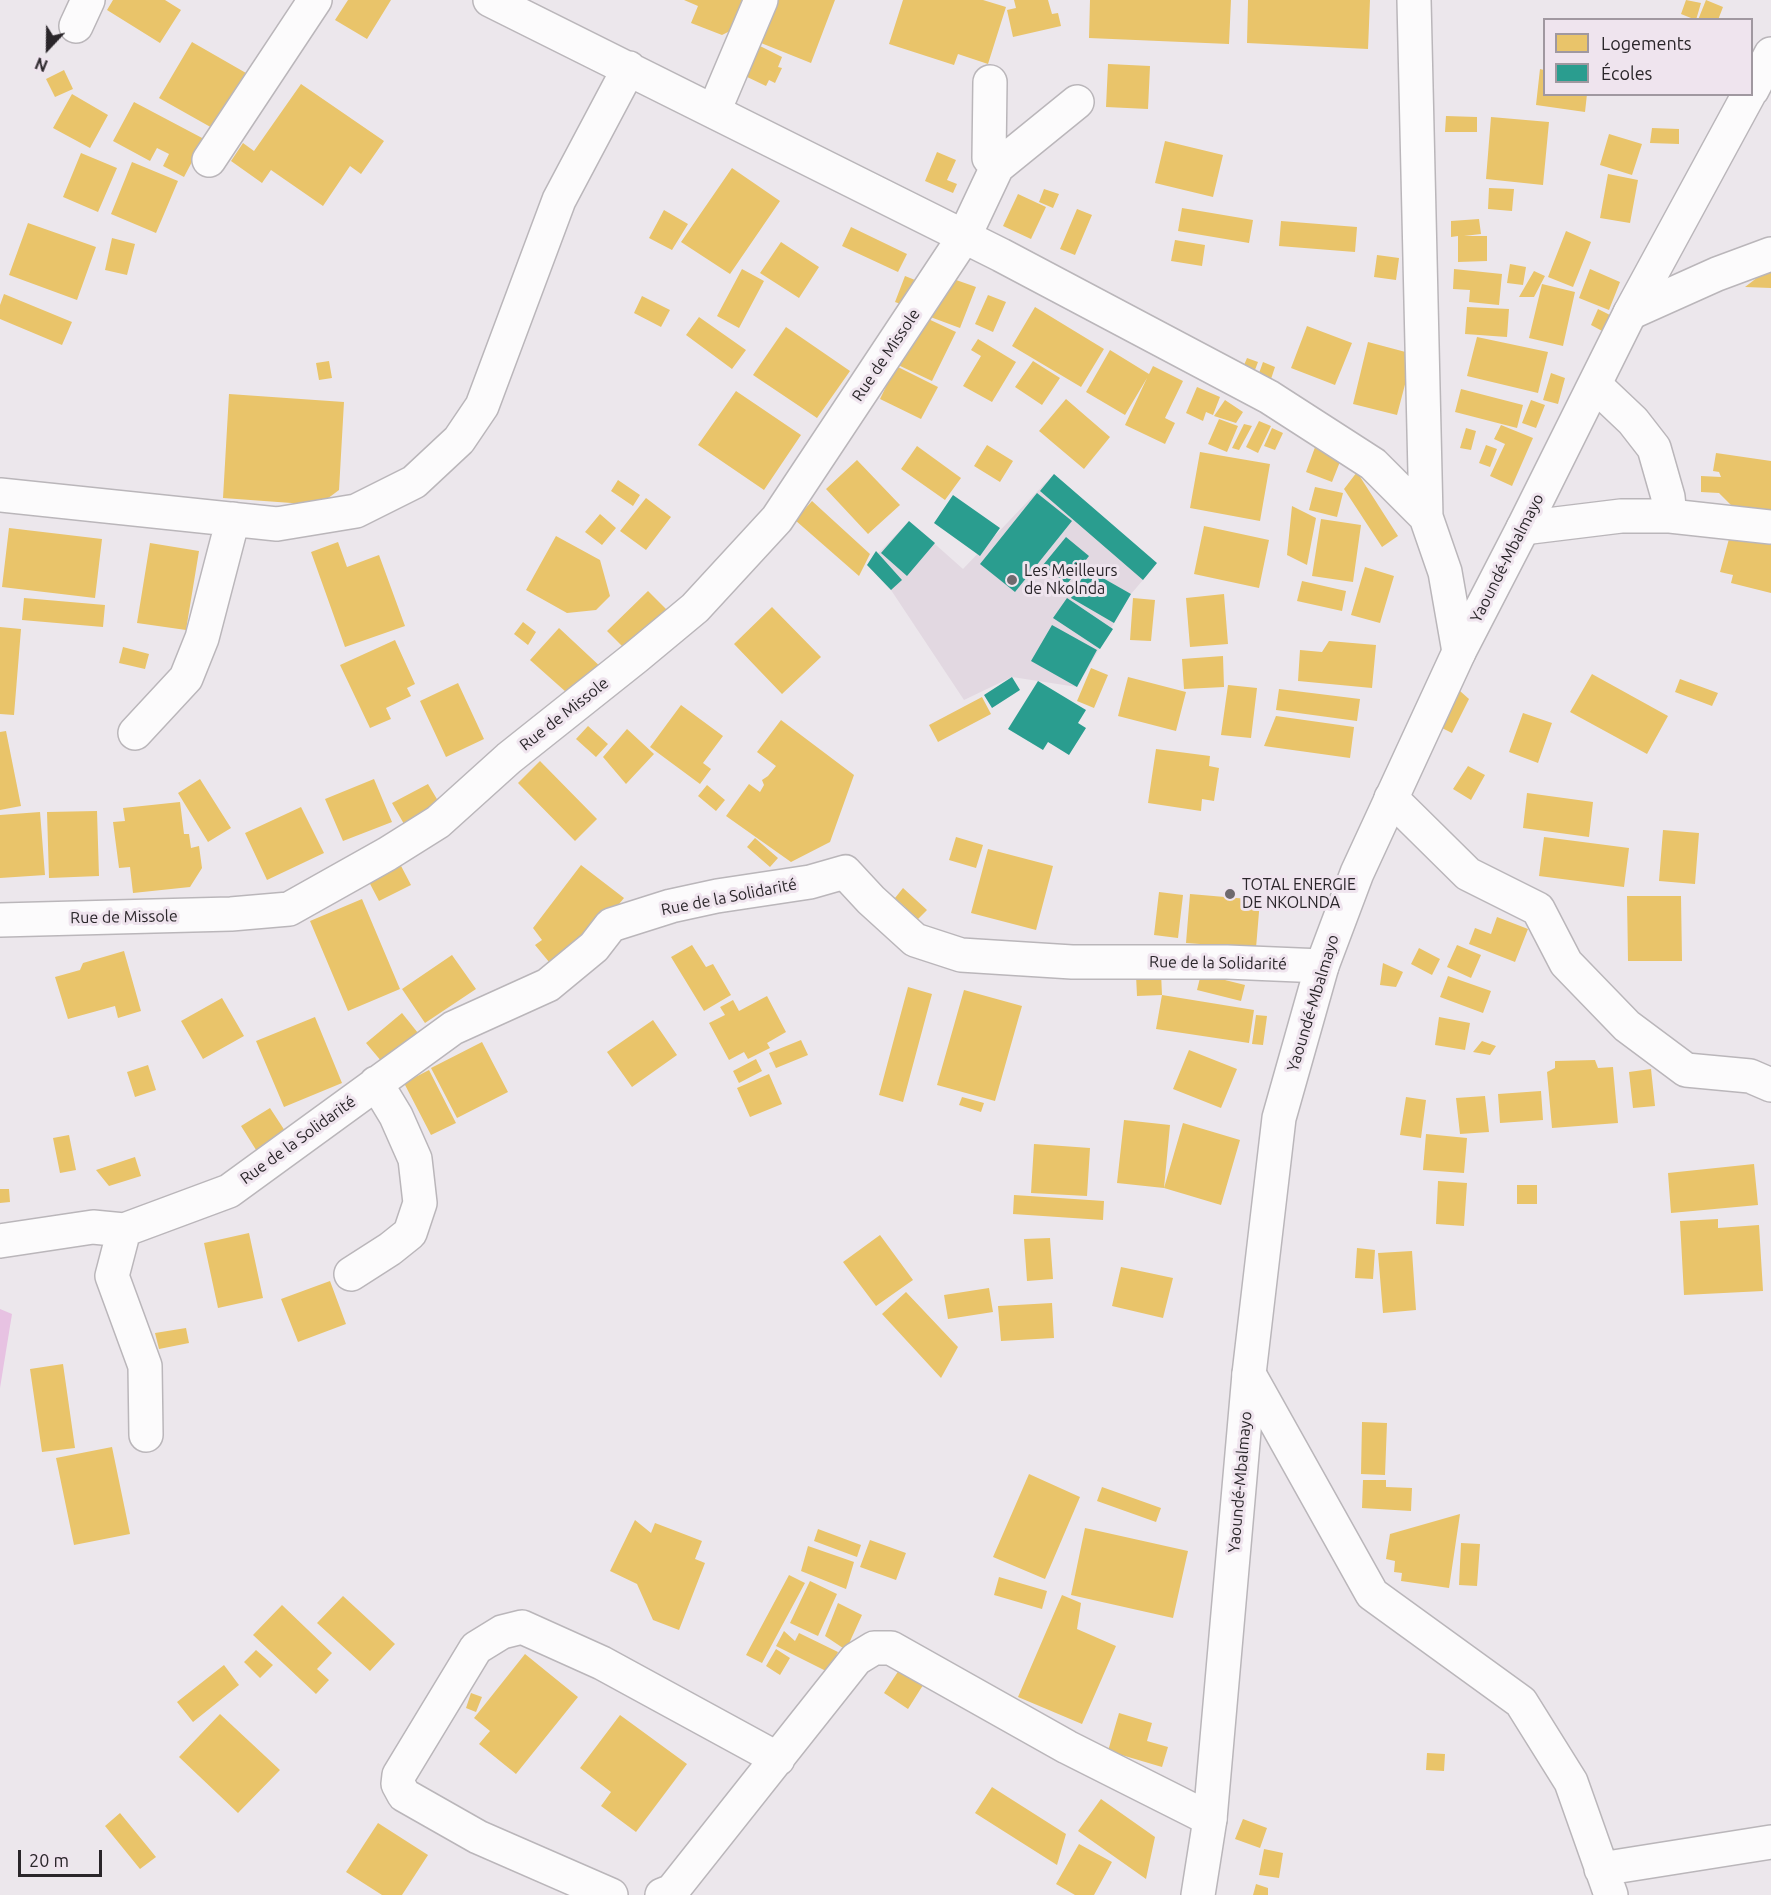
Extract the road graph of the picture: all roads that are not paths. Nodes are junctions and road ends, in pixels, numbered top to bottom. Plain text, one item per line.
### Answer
1 (315, 0) edge
2 (490, 0) edge
3 (761, 0) edge
4 (1414, 0) edge
5 (1771, 54) edge
6 (629, 68) junction
7 (990, 82) dead end
8 (1753, 88) edge
9 (1748, 96) edge
10 (1077, 102) dead end
11 (714, 111) junction
12 (208, 160) dead end
13 (997, 167) junction
14 (964, 237) junction
15 (1771, 254) edge
16 (1630, 313) junction
17 (1595, 385) junction
18 (0, 495) edge
19 (1670, 516) junction
20 (1426, 517) junction
21 (233, 519) junction
22 (1771, 527) edge
23 (1523, 528) junction
24 (1459, 652) junction
25 (135, 733) dead end
26 (1391, 798) junction
27 (0, 920) edge
28 (1322, 966) junction
29 (376, 1083) junction
30 (1771, 1085) edge
31 (124, 1230) junction
32 (0, 1241) edge
33 (351, 1274) dead end
34 (1250, 1374) junction
35 (146, 1435) dead end
36 (778, 1759) junction
37 (1210, 1819) junction
38 (1771, 1842) edge
39 (1606, 1882) edge
40 (611, 1895) edge
41 (662, 1895) edge
42 (1198, 1895) edge

1 - 12 main road
2 - 6 main road
3 - 11 main road
4 - 20 main road
5 - 8 main road
6 - 11 main road
6 - 21 main road
7 - 13 main road
9 - 16 main road, Yaoundé-Mbalmayo
10 - 13 main road
11 - 14 main road
13 - 14 main road, Rue de Missole
14 - 20 main road
14 - 27 main road, Rue de Missole
15 - 16 main road
16 - 17 main road, Yaoundé-Mbalmayo
17 - 19 main road
17 - 23 main road, Yaoundé-Mbalmayo
18 - 21 main road
19 - 22 main road
19 - 23 main road
20 - 24 main road
21 - 25 main road
23 - 24 main road, Yaoundé-Mbalmayo
24 - 26 main road, Yaoundé-Mbalmayo
26 - 28 main road, Yaoundé-Mbalmayo
26 - 30 main road
28 - 29 main road, Rue de la Solidarité
28 - 34 main road, Yaoundé-Mbalmayo
29 - 31 main road, Rue de la Solidarité
29 - 33 main road
31 - 32 main road
31 - 35 main road
34 - 37 main road, Yaoundé-Mbalmayo
34 - 39 main road
36 - 37 main road
36 - 40 main road
36 - 41 main road
37 - 42 main road, Yaoundé-Mbalmayo
38 - 39 main road

